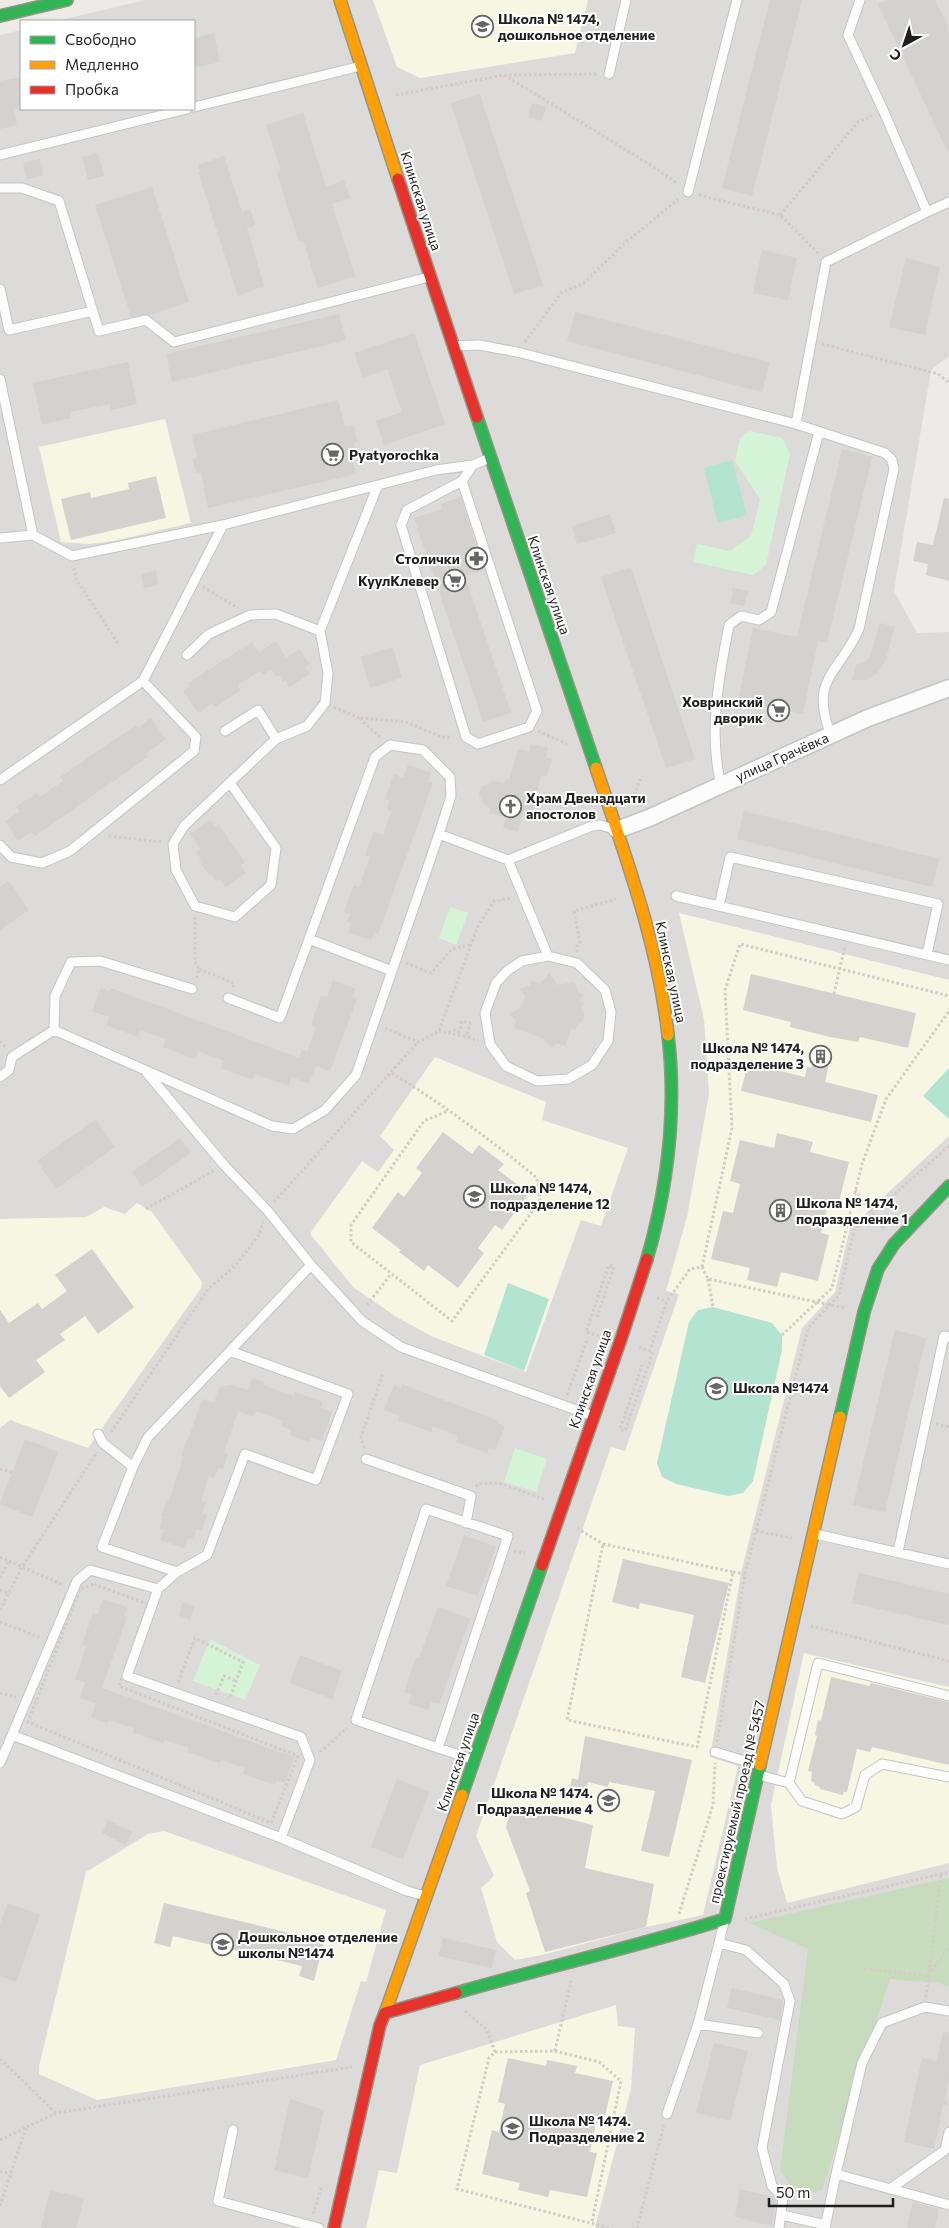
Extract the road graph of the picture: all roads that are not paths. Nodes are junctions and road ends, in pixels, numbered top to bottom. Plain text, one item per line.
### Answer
1 (67, 0) edge
2 (340, 0) edge
3 (626, 0) edge
4 (737, 0) edge
5 (860, 0) edge
6 (0, 16) edge
7 (362, 66) junction
8 (609, 74) road end
9 (195, 107) edge
10 (183, 110) edge
11 (0, 155) edge
12 (0, 188) edge
13 (688, 192) road end
14 (949, 202) edge
15 (926, 212) junction
16 (429, 277) junction
17 (0, 289) edge
18 (93, 311) junction
19 (453, 346) junction
20 (0, 379) edge
21 (796, 424) junction
22 (819, 432) junction
23 (490, 458) junction
24 (473, 465) junction
25 (462, 481) junction
26 (378, 485) junction
27 (223, 525) junction
28 (33, 535) junction
29 (0, 538) edge
30 (320, 631) junction
31 (186, 655) dead end
32 (142, 681) junction
33 (949, 688) edge
34 (225, 731) dead end
35 (831, 736) junction
36 (276, 739) junction
37 (0, 780) edge
38 (230, 783) junction
39 (721, 785) junction
40 (616, 830) junction
41 (439, 834) junction
42 (0, 845) edge
43 (508, 860) junction
44 (676, 896) dead end
45 (719, 906) junction
46 (309, 940) junction
47 (927, 954) junction
48 (548, 956) junction
49 (949, 960) edge
50 (392, 971) junction
51 (192, 989) road end
52 (228, 998) dead end
53 (54, 1030) junction
54 (145, 1071) junction
55 (0, 1077) edge
56 (949, 1186) edge
57 (311, 1265) junction
58 (949, 1337) edge
59 (230, 1351) junction
60 (593, 1416) junction
61 (98, 1434) dead end
62 (366, 1459) road end
63 (133, 1467) junction
64 (466, 1523) junction
65 (812, 1538) junction
66 (898, 1552) junction
67 (949, 1564) edge
68 (177, 1572) junction
69 (158, 1589) junction
70 (949, 1696) edge
71 (12, 1735) junction
72 (438, 1748) junction
73 (715, 1752) dead end
74 (475, 1760) junction
75 (0, 1763) edge
76 (760, 1770) junction
77 (949, 1777) edge
78 (789, 1783) junction
79 (281, 1838) junction
80 (427, 1896) junction
81 (725, 1919) junction
82 (719, 1943) junction
83 (949, 2012) edge
84 (385, 2013) junction
85 (698, 2024) junction
86 (758, 2033) dead end
87 (667, 2114) road end
88 (233, 2130) dead end
89 (949, 2132) edge
90 (836, 2174) junction
91 (890, 2188) junction
92 (949, 2205) edge
93 (782, 2215) junction
94 (825, 2226) edge
95 (319, 2228) edge
96 (334, 2228) edge
97 (779, 2228) edge

1 - 6 street
2 - 7 street, Клинская улица
3 - 8 lane
4 - 13 lane
5 - 15 lane
7 - 9 lane
7 - 16 street, Клинская улица
10 - 11 lane
12 - 18 lane
14 - 15 lane
15 - 21 lane
16 - 18 lane
16 - 19 street, Клинская улица
17 - 18 lane
19 - 21 lane
19 - 23 street, Клинская улица
20 - 28 lane
21 - 22 lane
22 - 35 lane
22 - 39 lane
23 - 24 lane
23 - 40 street, Клинская улица
24 - 25 lane
24 - 26 lane
25 - 25 lane
26 - 27 lane
26 - 30 lane
27 - 28 lane
27 - 32 lane
28 - 29 lane
30 - 31 lane
30 - 36 lane
32 - 37 lane
32 - 42 lane
33 - 35 street, улица Грачёвка
34 - 36 lane
35 - 39 street, улица Грачёвка
36 - 38 lane
38 - 38 lane
39 - 40 street, улица Грачёвка
40 - 43 lane
40 - 60 street, Клинская улица
41 - 43 lane
41 - 46 lane
41 - 50 lane
43 - 48 lane
44 - 45 lane
45 - 47 lane
45 - 47 lane
46 - 50 lane
46 - 52 lane
47 - 49 lane
48 - 48 lane
50 - 54 lane
51 - 53 lane
53 - 54 lane
53 - 55 lane
54 - 57 lane
56 - 65 street, проектируемый проезд № 5457
57 - 59 lane
57 - 60 lane
58 - 66 lane
59 - 63 lane
59 - 68 lane
60 - 74 street, Клинская улица
61 - 63 lane
62 - 64 lane
63 - 68 lane
64 - 72 lane
64 - 72 lane
65 - 66 lane
65 - 76 street, проектируемый проезд № 5457
66 - 67 lane
68 - 69 lane
69 - 71 lane
69 - 79 lane
70 - 78 lane
71 - 75 lane
71 - 79 lane
72 - 74 lane
73 - 76 lane
74 - 80 street, Клинская улица
76 - 78 lane
76 - 81 street, проектируемый проезд № 5457
77 - 78 lane
79 - 80 lane
80 - 84 street, Клинская улица
81 - 82 lane
81 - 84 street, проектируемый проезд № 5457
82 - 85 lane
82 - 93 lane
83 - 90 lane
84 - 96 street
85 - 86 lane
85 - 87 lane
88 - 95 lane
89 - 91 lane
90 - 91 lane
90 - 94 lane
91 - 92 lane
93 - 94 lane
93 - 97 lane

